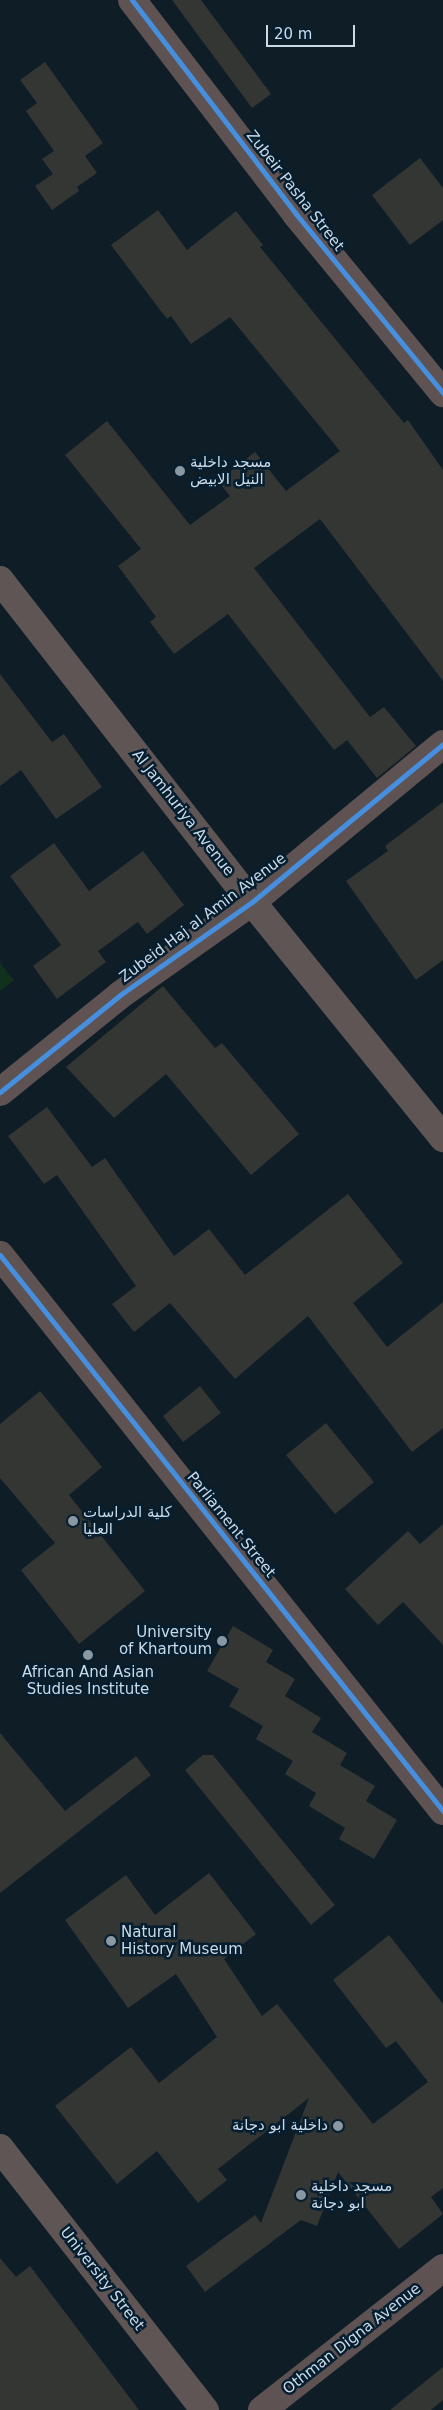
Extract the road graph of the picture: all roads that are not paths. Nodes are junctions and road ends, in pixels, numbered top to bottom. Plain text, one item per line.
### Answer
1 (132, 0) edge
2 (443, 393) edge
3 (0, 580) edge
4 (443, 744) edge
5 (252, 902) junction
6 (0, 1092) edge
7 (443, 1138) edge
8 (0, 1255) edge
9 (443, 1811) edge
10 (0, 2148) edge
11 (443, 2268) edge
12 (205, 2410) edge
13 (262, 2410) edge

1 - 2 street, Zubeir Pasha Street
3 - 5 main road, Al Jamhuriya Avenue
4 - 5 street, Zubeid Haj al Amin Avenue
5 - 6 street, Zubeid Haj al Amin Avenue
5 - 7 main road, Al Jamhuriya Avenue
8 - 9 street, Parliament Street
10 - 12 main road, University Street
11 - 13 street, Othman Digna Avenue

